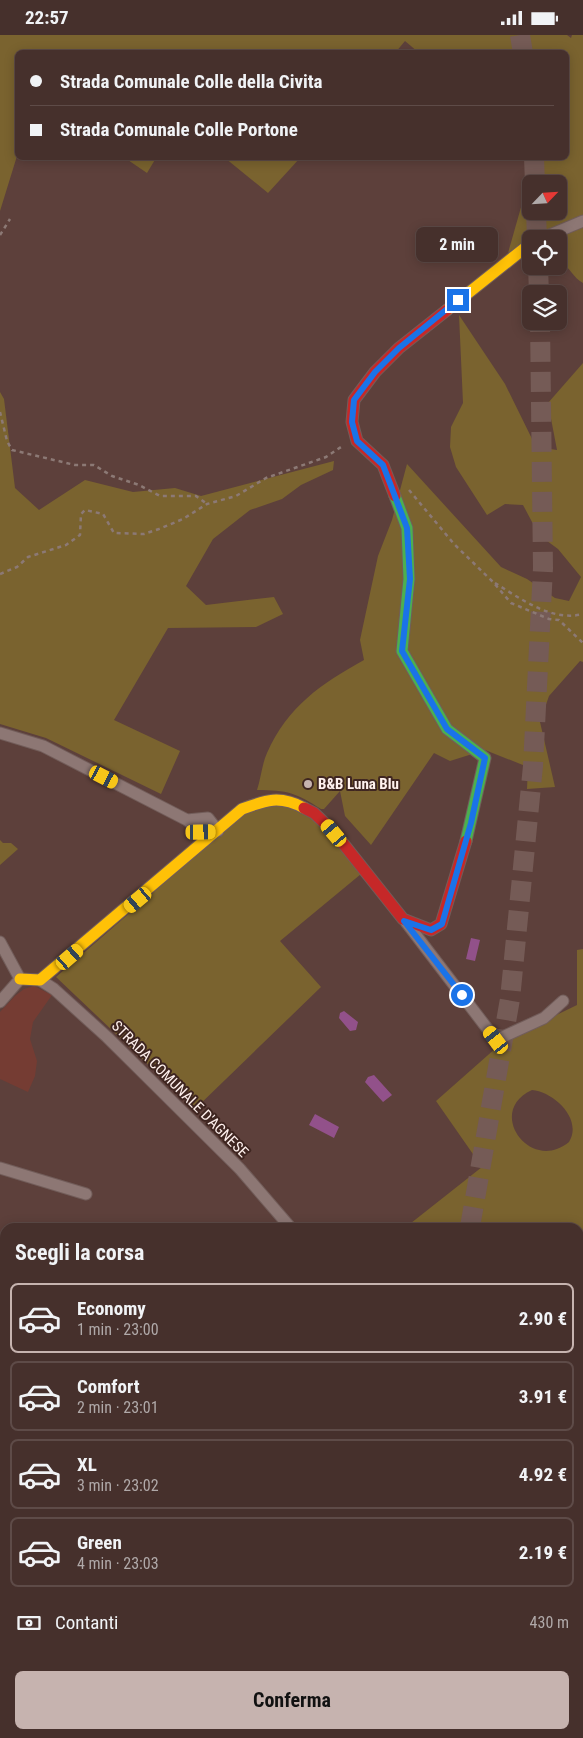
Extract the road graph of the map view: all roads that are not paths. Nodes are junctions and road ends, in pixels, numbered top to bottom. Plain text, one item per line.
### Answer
1 (583, 221) edge
2 (562, 230) edge
3 (522, 250) edge
4 (0, 733) edge
5 (218, 831) junction
6 (404, 921) junction
7 (0, 942) edge
8 (20, 979) junction
9 (40, 980) junction
10 (563, 1001) dead end
11 (0, 1002) edge
12 (0, 1168) edge
13 (86, 1194) dead end
14 (287, 1223) edge

1 - 2 street
3 - 6 street
4 - 5 street
5 - 6 street
5 - 9 street
6 - 10 street
7 - 8 street
8 - 9 street
8 - 11 street
9 - 14 street, STRADA COMUNALE D'AGNESE
12 - 13 street

